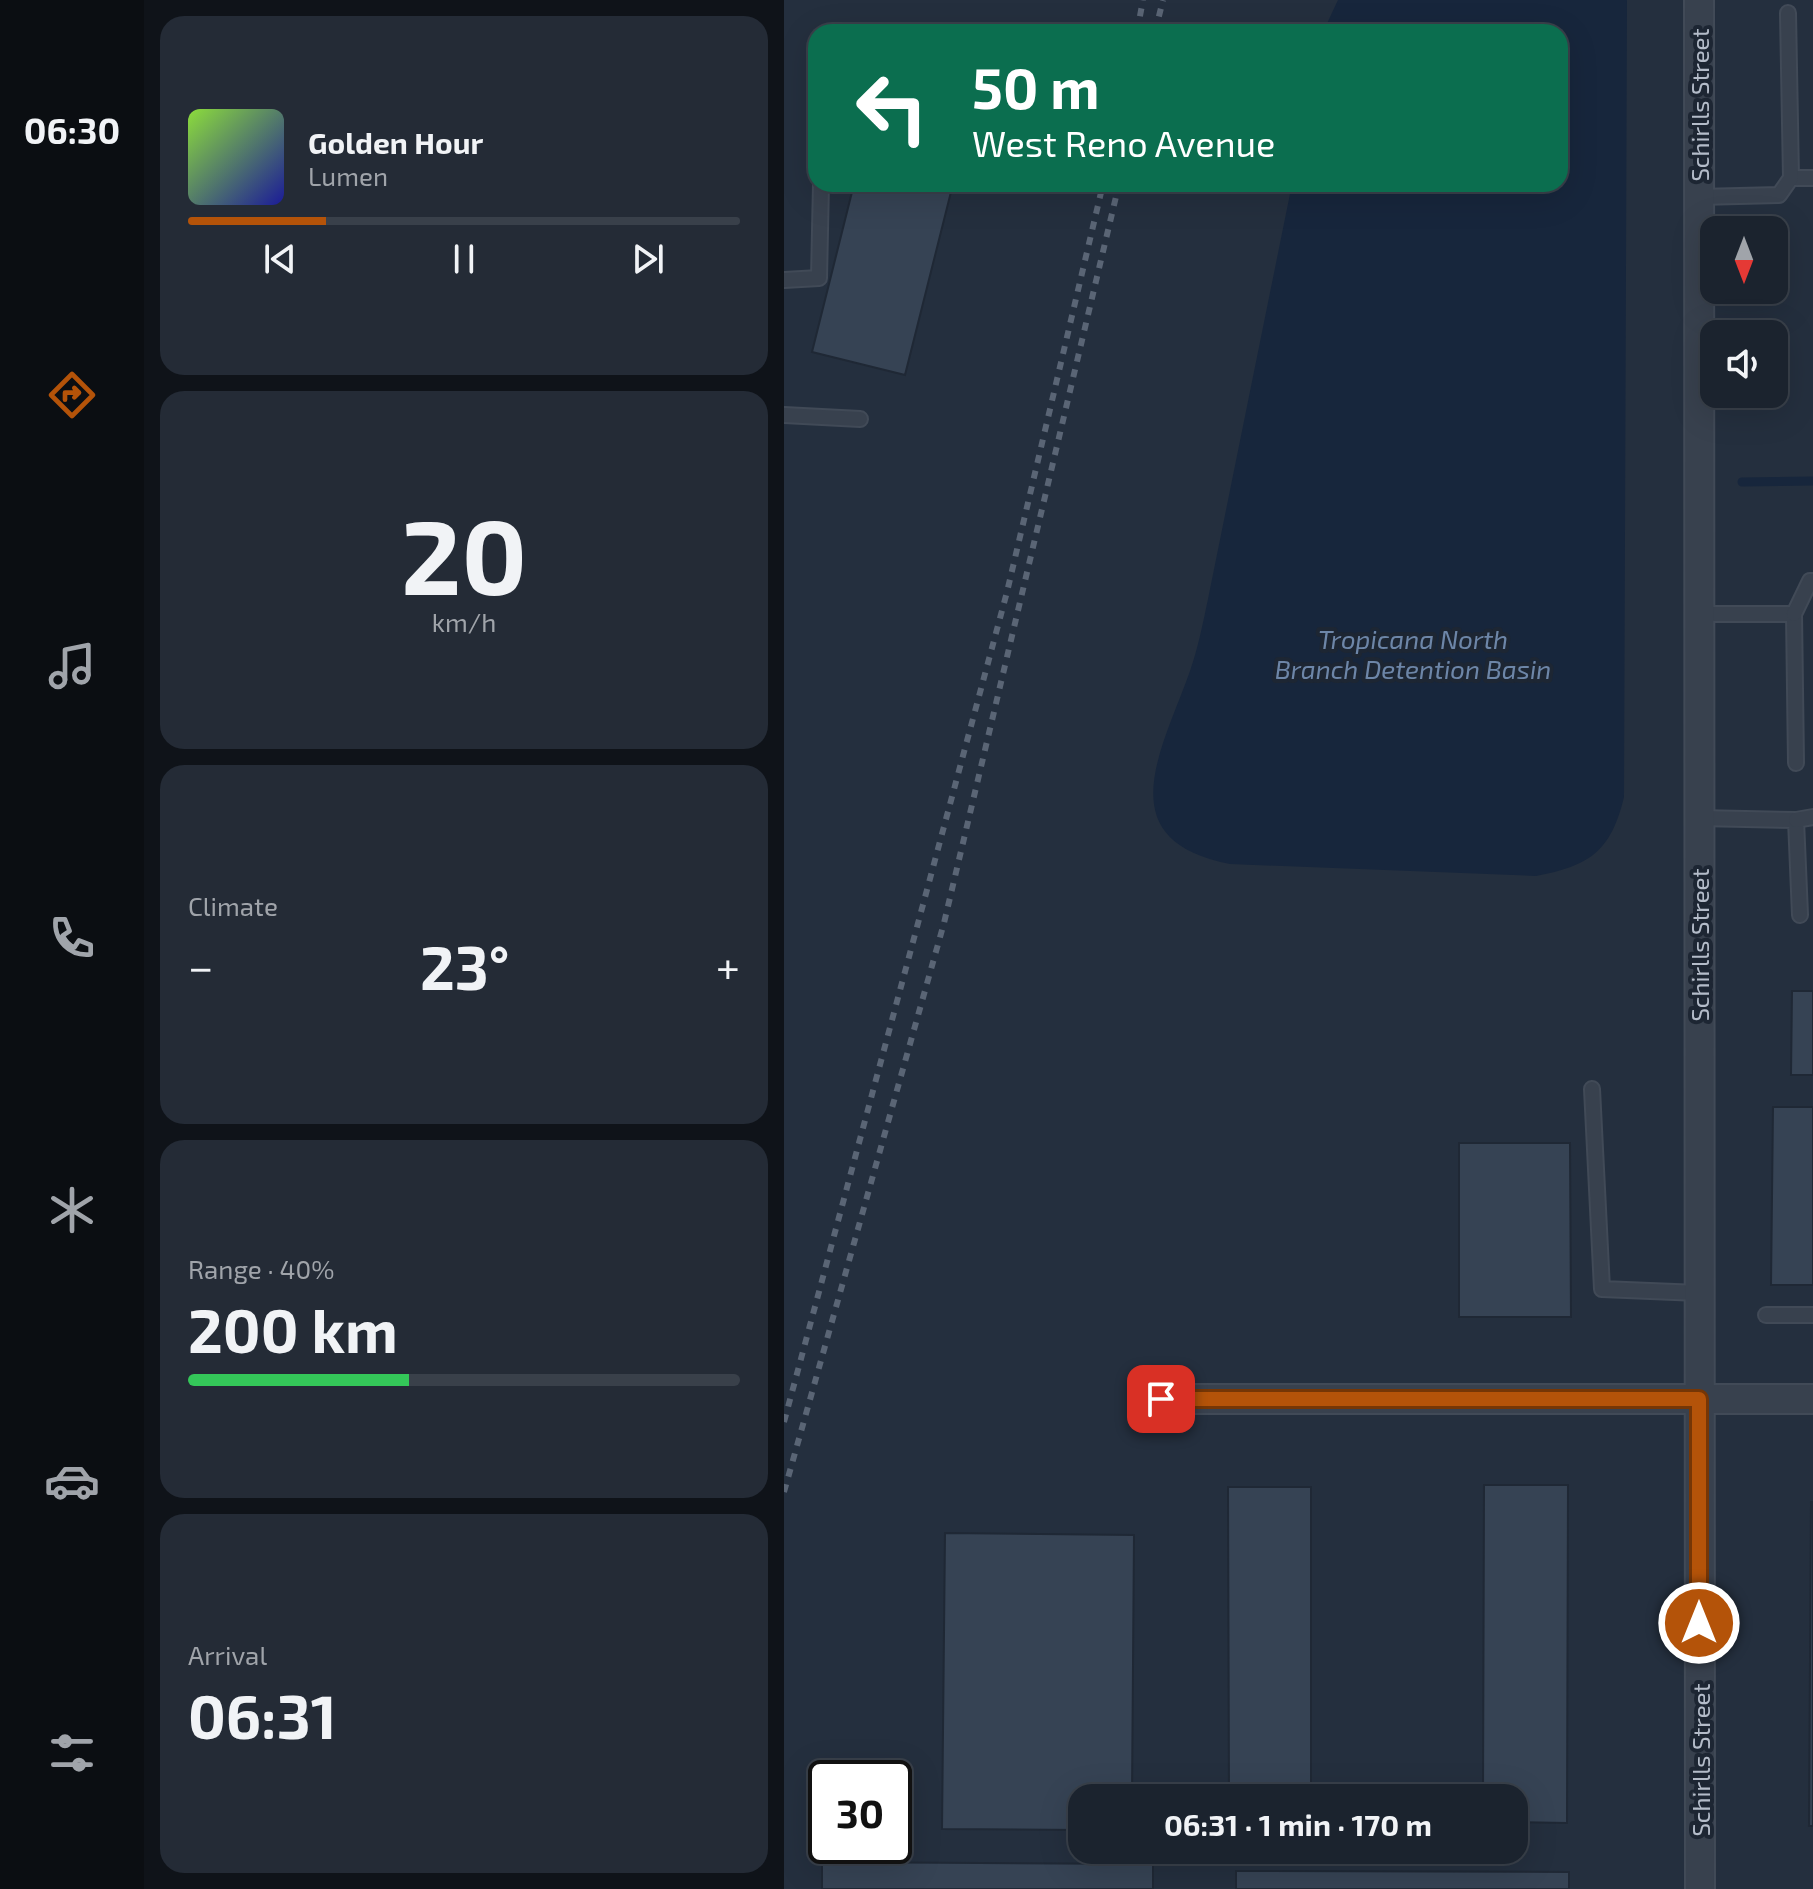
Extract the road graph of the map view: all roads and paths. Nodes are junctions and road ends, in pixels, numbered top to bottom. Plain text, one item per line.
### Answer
1 (1699, 0) edge
2 (1788, 13) dead end
3 (1791, 178) junction
4 (1813, 178) edge
5 (821, 192) edge
6 (1699, 197) junction
7 (784, 280) edge
8 (784, 415) edge
9 (860, 419) dead end
10 (1813, 581) edge
11 (1699, 614) junction
12 (1794, 614) junction
13 (1796, 763) dead end
14 (1813, 817) edge
15 (1699, 818) junction
16 (1796, 820) junction
17 (1800, 915) dead end
18 (1592, 1089) dead end
19 (1699, 1293) junction
20 (1766, 1315) dead end
21 (1813, 1315) edge
22 (1161, 1399) dead end
23 (1699, 1399) junction
24 (1813, 1399) edge
25 (1700, 1889) edge

1 - 6 street, Schirlls Street
2 - 3 lane
3 - 4 lane
3 - 6 lane
5 - 7 lane
6 - 11 street, Schirlls Street
8 - 9 lane
10 - 12 lane
11 - 12 lane
11 - 15 street, Schirlls Street
12 - 13 lane
14 - 16 lane
15 - 16 lane
15 - 19 street, Schirlls Street
16 - 17 lane
18 - 19 lane
19 - 23 street, Schirlls Street
20 - 21 lane
22 - 23 street
23 - 24 street
23 - 25 street, Schirlls Street

